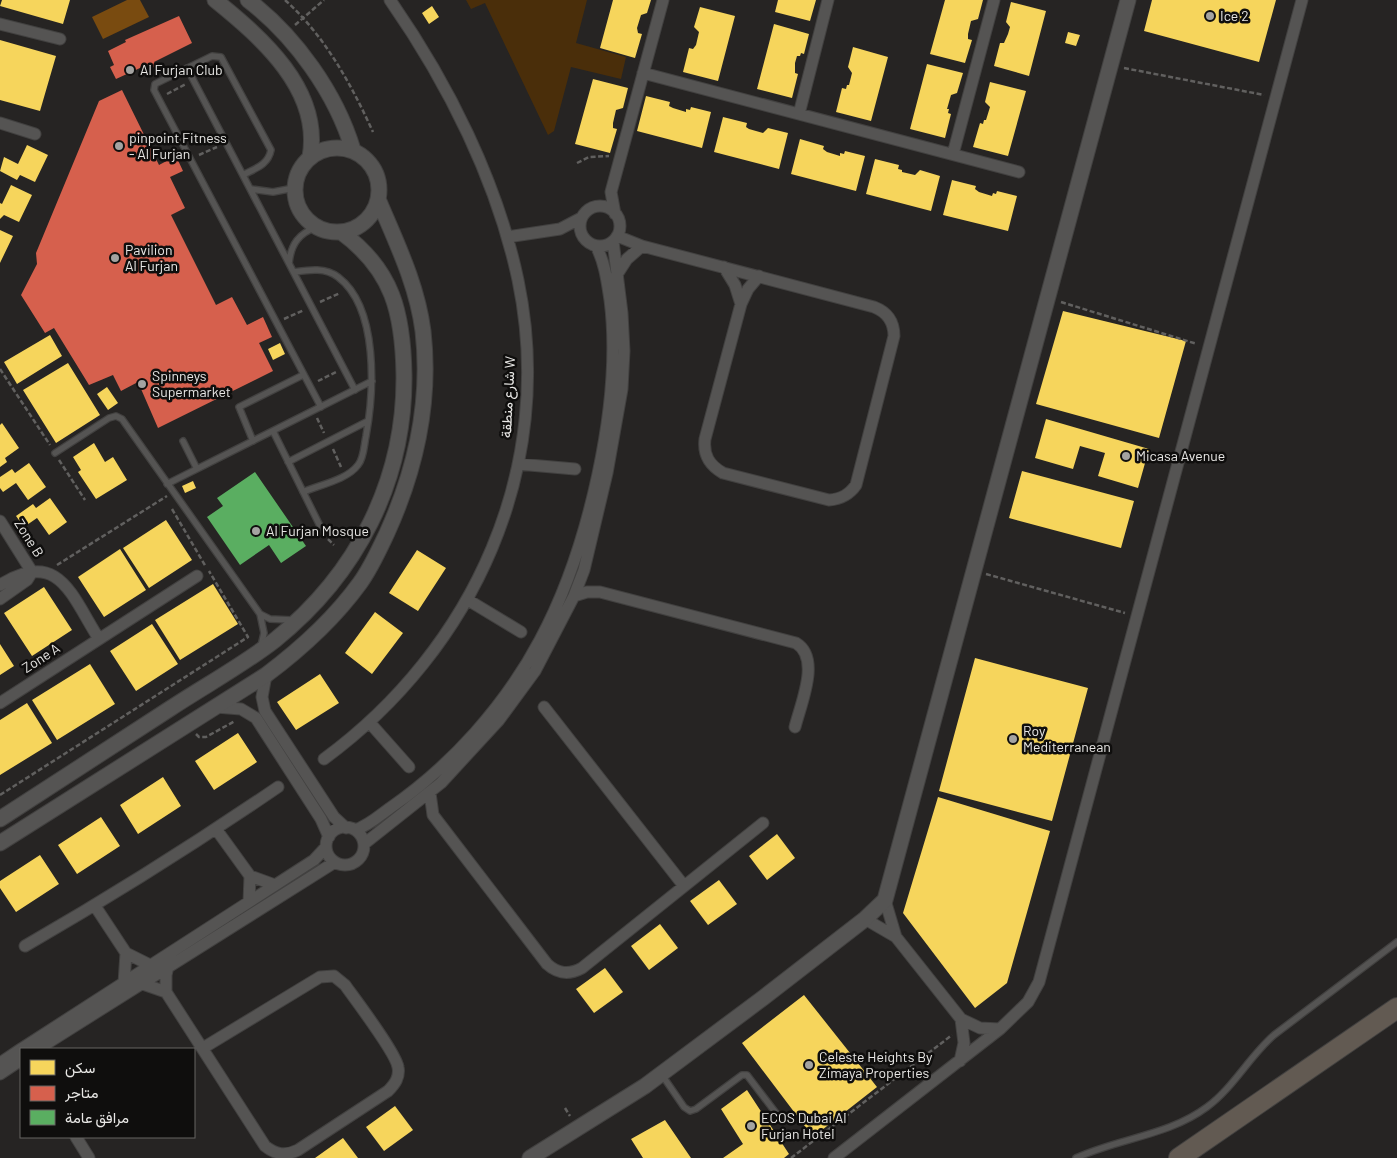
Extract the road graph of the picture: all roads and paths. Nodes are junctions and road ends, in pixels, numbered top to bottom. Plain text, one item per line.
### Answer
1 (215, 0) edge
2 (248, 0) edge
3 (286, 0) edge
4 (324, 0) edge
5 (390, 0) edge
6 (663, 0) edge
7 (828, 0) edge
8 (994, 0) edge
9 (1128, 0) edge
10 (1302, 0) edge
11 (304, 17) junction
12 (0, 24) edge
13 (284, 34) junction
14 (60, 39) dead end
15 (1110, 65) junction
16 (187, 68) junction
17 (643, 73) junction
18 (193, 80) junction
19 (1276, 97) junction
20 (159, 98) junction
21 (798, 114) junction
22 (0, 123) edge
23 (373, 132) dead end
24 (35, 134) dead end
25 (226, 142) junction
26 (353, 150) junction
27 (953, 154) junction
28 (621, 156) junction
29 (310, 157) junction
30 (191, 159) junction
31 (577, 163) dead end
32 (1019, 172) dead end
33 (244, 175) junction
34 (294, 188) junction
35 (251, 189) junction
36 (611, 192) junction
37 (378, 199) junction
38 (597, 206) junction
39 (615, 214) junction
40 (582, 218) junction
41 (317, 227) junction
42 (560, 229) junction
43 (341, 232) junction
44 (582, 235) junction
45 (507, 237) junction
46 (615, 238) junction
47 (596, 246) junction
48 (642, 246) junction
49 (289, 263) junction
50 (724, 267) junction
51 (294, 272) junction
52 (616, 276) junction
53 (759, 276) junction
54 (1048, 298) junction
55 (741, 304) junction
56 (1210, 348) junction
57 (344, 368) junction
58 (0, 369) edge
59 (303, 374) junction
60 (372, 381) junction
61 (310, 386) junction
62 (355, 390) junction
63 (321, 407) junction
64 (313, 411) junction
65 (368, 422) junction
66 (273, 431) junction
67 (183, 441) dead end
68 (253, 441) junction
69 (328, 441) junction
70 (55, 453) junction
71 (288, 462) junction
72 (518, 464) junction
73 (198, 469) junction
74 (575, 469) dead end
75 (346, 475) junction
76 (167, 484) junction
77 (172, 492) junction
78 (303, 492) junction
79 (165, 497) junction
80 (85, 500) dead end
81 (0, 521) edge
82 (324, 532) dead end
83 (584, 570) junction
84 (975, 571) junction
85 (32, 572) junction
86 (48, 572) junction
87 (197, 576) dead end
88 (0, 585) edge
89 (600, 592) junction
90 (574, 596) junction
91 (0, 599) edge
92 (468, 600) junction
93 (260, 614) junction
94 (303, 615) junction
95 (1138, 616) junction
96 (521, 632) dead end
97 (99, 639) junction
98 (260, 652) junction
99 (266, 675) junction
100 (0, 703) edge
101 (544, 706) dead end
102 (214, 708) junction
103 (370, 723) junction
104 (795, 727) dead end
105 (324, 759) dead end
106 (409, 766) dead end
107 (57, 782) junction
108 (278, 787) dead end
109 (430, 793) junction
110 (0, 795) edge
111 (69, 799) junction
112 (412, 807) junction
113 (433, 815) junction
114 (0, 819) edge
115 (763, 823) dead end
116 (216, 829) junction
117 (350, 829) junction
118 (328, 842) junction
119 (0, 843) edge
120 (364, 844) junction
121 (335, 862) junction
122 (250, 876) junction
123 (275, 885) junction
124 (684, 886) junction
125 (885, 900) junction
126 (249, 902) junction
127 (95, 906) junction
128 (864, 919) junction
129 (896, 937) junction
130 (1397, 942) edge
131 (25, 946) dead end
132 (126, 953) junction
133 (152, 966) junction
134 (168, 966) junction
135 (124, 983) junction
136 (140, 983) junction
137 (166, 992) junction
138 (1397, 1008) edge
139 (961, 1019) junction
140 (1000, 1029) junction
141 (964, 1034) junction
142 (27, 1048) edge
143 (40, 1048) edge
144 (204, 1048) junction
145 (20, 1053) edge
146 (960, 1061) junction
147 (3, 1064) edge
148 (661, 1074) junction
149 (782, 1121) dead end
150 (77, 1138) edge
151 (89, 1158) edge
152 (530, 1158) edge
153 (791, 1158) edge
154 (834, 1158) edge
155 (1076, 1158) edge
156 (1179, 1158) edge

1 - 29 street
2 - 13 street
3 - 11 path
4 - 11 path
5 - 45 street, شارع منطقة W
6 - 17 street
7 - 21 street
8 - 27 street
9 - 15 street
10 - 19 street
11 - 13 path
11 - 23 path
12 - 14 street
13 - 26 street
15 - 19 path
15 - 54 street
16 - 18 lane
16 - 20 lane
16 - 33 lane
17 - 21 street
17 - 28 street
18 - 20 path
18 - 25 lane
19 - 56 street
20 - 30 lane
21 - 27 street
22 - 24 street
25 - 30 path
25 - 33 lane
26 - 29 street
26 - 37 street
27 - 32 street
28 - 31 path
28 - 36 street
29 - 34 street
30 - 59 lane
33 - 35 lane
34 - 35 lane
34 - 41 street
35 - 49 lane
36 - 38 street
36 - 39 street
37 - 43 street
37 - 99 street
38 - 39 street
38 - 40 street
39 - 46 street
40 - 42 street
40 - 44 street
41 - 43 street
41 - 49 lane
42 - 44 street
42 - 45 street
43 - 94 street
44 - 47 street
45 - 72 street, شارع منطقة W
46 - 47 street
46 - 48 street
46 - 52 street
47 - 117 street
48 - 50 street
48 - 52 street
49 - 51 lane
50 - 53 street
50 - 55 street
51 - 57 lane
51 - 60 lane
52 - 83 street
53 - 55 street
53 - 55 street
54 - 56 path
54 - 84 street
56 - 95 street
57 - 61 path
57 - 62 lane
58 - 70 path
59 - 61 lane
59 - 68 lane
60 - 62 lane
60 - 65 lane
61 - 63 lane
62 - 63 lane
63 - 64 lane
64 - 66 lane
64 - 69 path
65 - 69 lane
65 - 75 lane
66 - 68 lane
66 - 71 lane
67 - 73 lane
68 - 73 lane
69 - 71 lane
69 - 75 path
70 - 76 lane
70 - 80 path
71 - 78 lane
72 - 74 street
72 - 92 street, شارع منطقة W
73 - 76 lane
75 - 78 lane
76 - 77 lane
77 - 79 path
77 - 93 lane
78 - 82 lane
79 - 86 path
79 - 110 path
81 - 85 street, Zone B
83 - 89 street
83 - 90 street
84 - 95 path
84 - 125 street
85 - 86 street
85 - 88 street
85 - 91 street
86 - 97 street
87 - 97 street, Zone A
89 - 90 street
89 - 104 street
90 - 109 street
92 - 96 street
92 - 103 street, شارع منطقة W
93 - 94 lane
93 - 98 lane
94 - 98 street
95 - 140 street
97 - 100 street, Zone A
98 - 107 street
99 - 102 street
99 - 117 street
101 - 124 street
102 - 111 street
102 - 118 street
103 - 105 street, شارع منطقة W
103 - 106 street
107 - 111 street
107 - 114 street
108 - 116 street
109 - 112 street
109 - 113 street
111 - 119 street
112 - 113 street
112 - 120 street
113 - 124 street
115 - 124 street
116 - 122 street
116 - 127 street
117 - 118 street
117 - 120 street
118 - 121 street
118 - 123 street
120 - 121 street
121 - 134 street
122 - 123 street
122 - 126 street
123 - 126 street
125 - 128 street
125 - 129 street
126 - 133 street
127 - 131 street
127 - 132 street
128 - 129 street
128 - 148 street
129 - 139 street
130 - 155 lane
132 - 133 street
132 - 135 street
133 - 135 street
134 - 136 street
134 - 137 street
135 - 142 street
136 - 137 street
136 - 143 street
137 - 144 street
138 - 156 highway
139 - 140 street
139 - 141 street
140 - 146 street
141 - 146 street
141 - 153 path
144 - 144 street
145 - 147 street
146 - 154 street
148 - 149 lane
148 - 152 street
150 - 151 street

